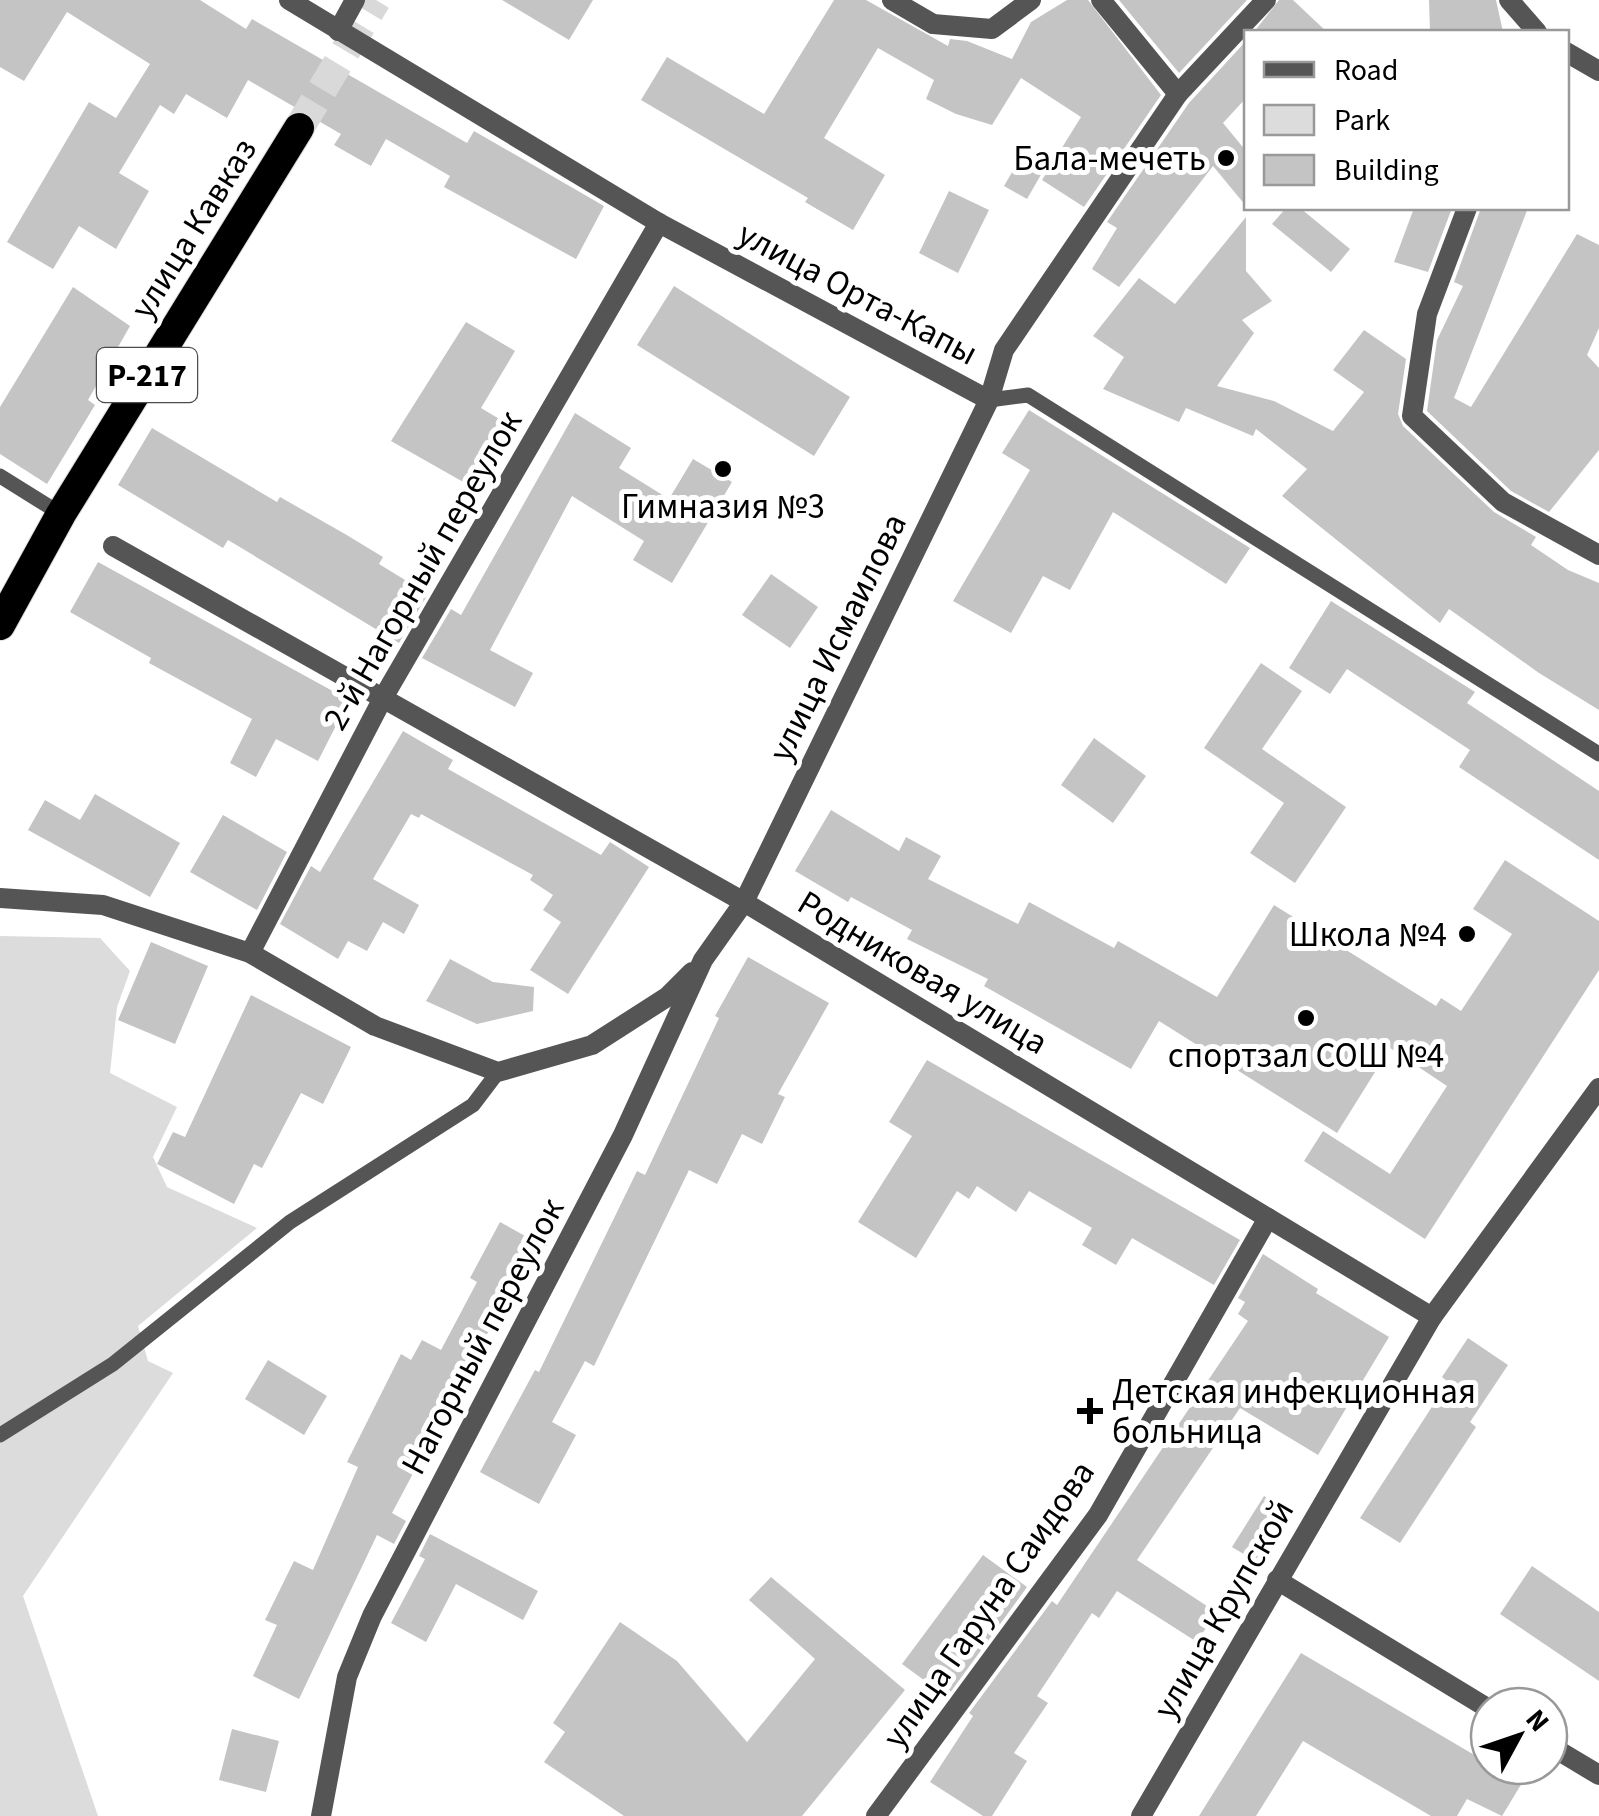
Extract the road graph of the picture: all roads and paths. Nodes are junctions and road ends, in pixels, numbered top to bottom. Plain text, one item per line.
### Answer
1 (289, 0) edge
2 (355, 0) edge
3 (892, 0) edge
4 (1031, 0) edge
5 (1101, 0) edge
6 (1266, 0) edge
7 (1509, 0) edge
8 (1535, 30) edge
9 (338, 31) junction
10 (1569, 54) edge
11 (1599, 70) edge
12 (1178, 94) junction
13 (298, 128) tunnel mouth
14 (1466, 210) edge
15 (659, 223) junction
16 (988, 400) junction
17 (0, 476) edge
18 (61, 514) junction
19 (113, 546) dead end
20 (1599, 555) edge
21 (0, 625) edge
22 (384, 698) junction
23 (1599, 754) edge
24 (0, 898) edge
25 (744, 902) junction
26 (250, 953) junction
27 (703, 960) junction
28 (498, 1072) junction
29 (1599, 1088) edge
30 (1268, 1218) junction
31 (1432, 1316) junction
32 (0, 1435) edge
33 (1278, 1580) junction
34 (1469, 1697) edge
35 (1569, 1757) edge
36 (1599, 1776) edge
37 (321, 1816) edge
38 (876, 1816) edge
39 (1141, 1816) edge

1 - 9 street, улица Орта-Капы
2 - 9 street
3 - 4 street
5 - 12 street
6 - 12 street, улица Исмаилова
7 - 8 street
9 - 15 street, улица Орта-Капы
10 - 11 street
12 - 16 street, улица Исмаилова
13 - 18 highway, улица Кавказ / Р-217
14 - 20 street
15 - 16 street, улица Орта-Капы
15 - 22 street, 2-й Нагорный переулок
16 - 23 lane, улица Орта-Капы
16 - 25 street, улица Исмаилова
17 - 18 lane
18 - 21 highway, улица Кавказ / Р-217
19 - 22 street, Родниковая улица
22 - 25 street, Родниковая улица
22 - 26 street, 2-й Нагорный переулок
24 - 26 street
25 - 27 street, Нагорный переулок
25 - 30 street, Родниковая улица
26 - 28 street
27 - 28 street
27 - 37 street, Нагорный переулок
28 - 32 lane
29 - 31 street, улица Крупской
30 - 31 street, Родниковая улица
30 - 38 street, улица Гаруна Саидова
31 - 33 street, улица Крупской
33 - 34 street
33 - 39 street, улица Крупской
35 - 36 street

